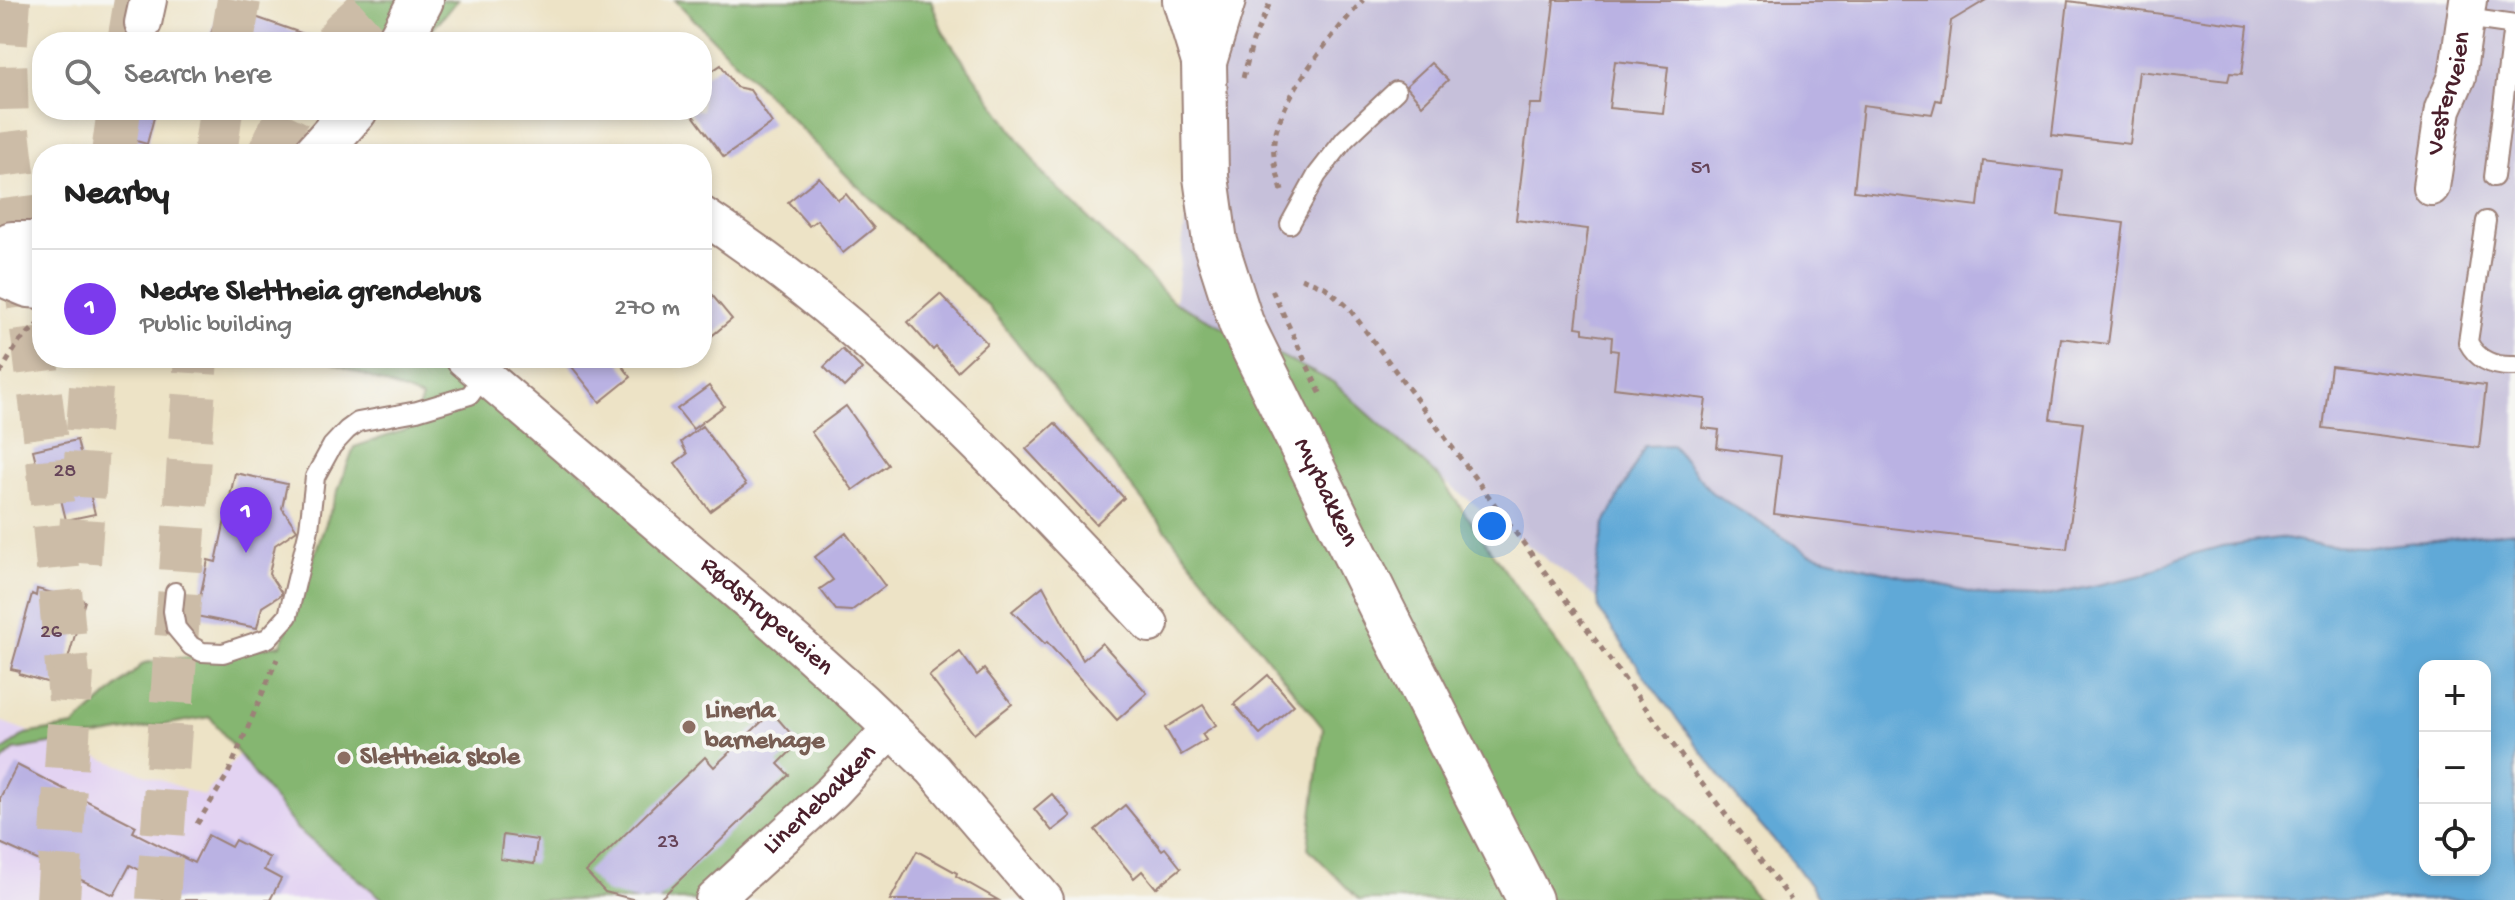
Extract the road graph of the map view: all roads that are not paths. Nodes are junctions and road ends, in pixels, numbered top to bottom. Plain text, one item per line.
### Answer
1 (421, 0) edge
2 (1185, 0) edge
3 (1223, 0) edge
4 (2477, 13) edge
5 (404, 32) edge
6 (2514, 32) edge
7 (1204, 62) junction
8 (1396, 91) dead end
9 (346, 120) edge
10 (325, 144) edge
11 (2494, 177) dead end
12 (2431, 187) dead end
13 (2486, 221) dead end
14 (712, 222) edge
15 (1290, 224) road end
16 (32, 244) edge
17 (0, 250) edge
18 (0, 273) edge
19 (32, 285) edge
20 (2515, 366) edge
21 (472, 368) edge
22 (476, 368) edge
23 (175, 592) dead end
24 (1150, 624) dead end
25 (890, 730) junction
26 (714, 900) edge
27 (1045, 900) edge
28 (1530, 900) edge

1 - 5 street
2 - 7 street, Myrbakken
3 - 7 street, Myrbakken
4 - 6 lane
4 - 12 street, Vesterveien
6 - 11 lane
7 - 28 street, Myrbakken
8 - 15 lane
9 - 10 street
13 - 20 lane
14 - 24 street
16 - 17 street
18 - 19 street
21 - 23 lane
22 - 25 street, Rødstrupeveien
25 - 26 street, Linerlebakken
25 - 27 street, Rødstrupeveien

